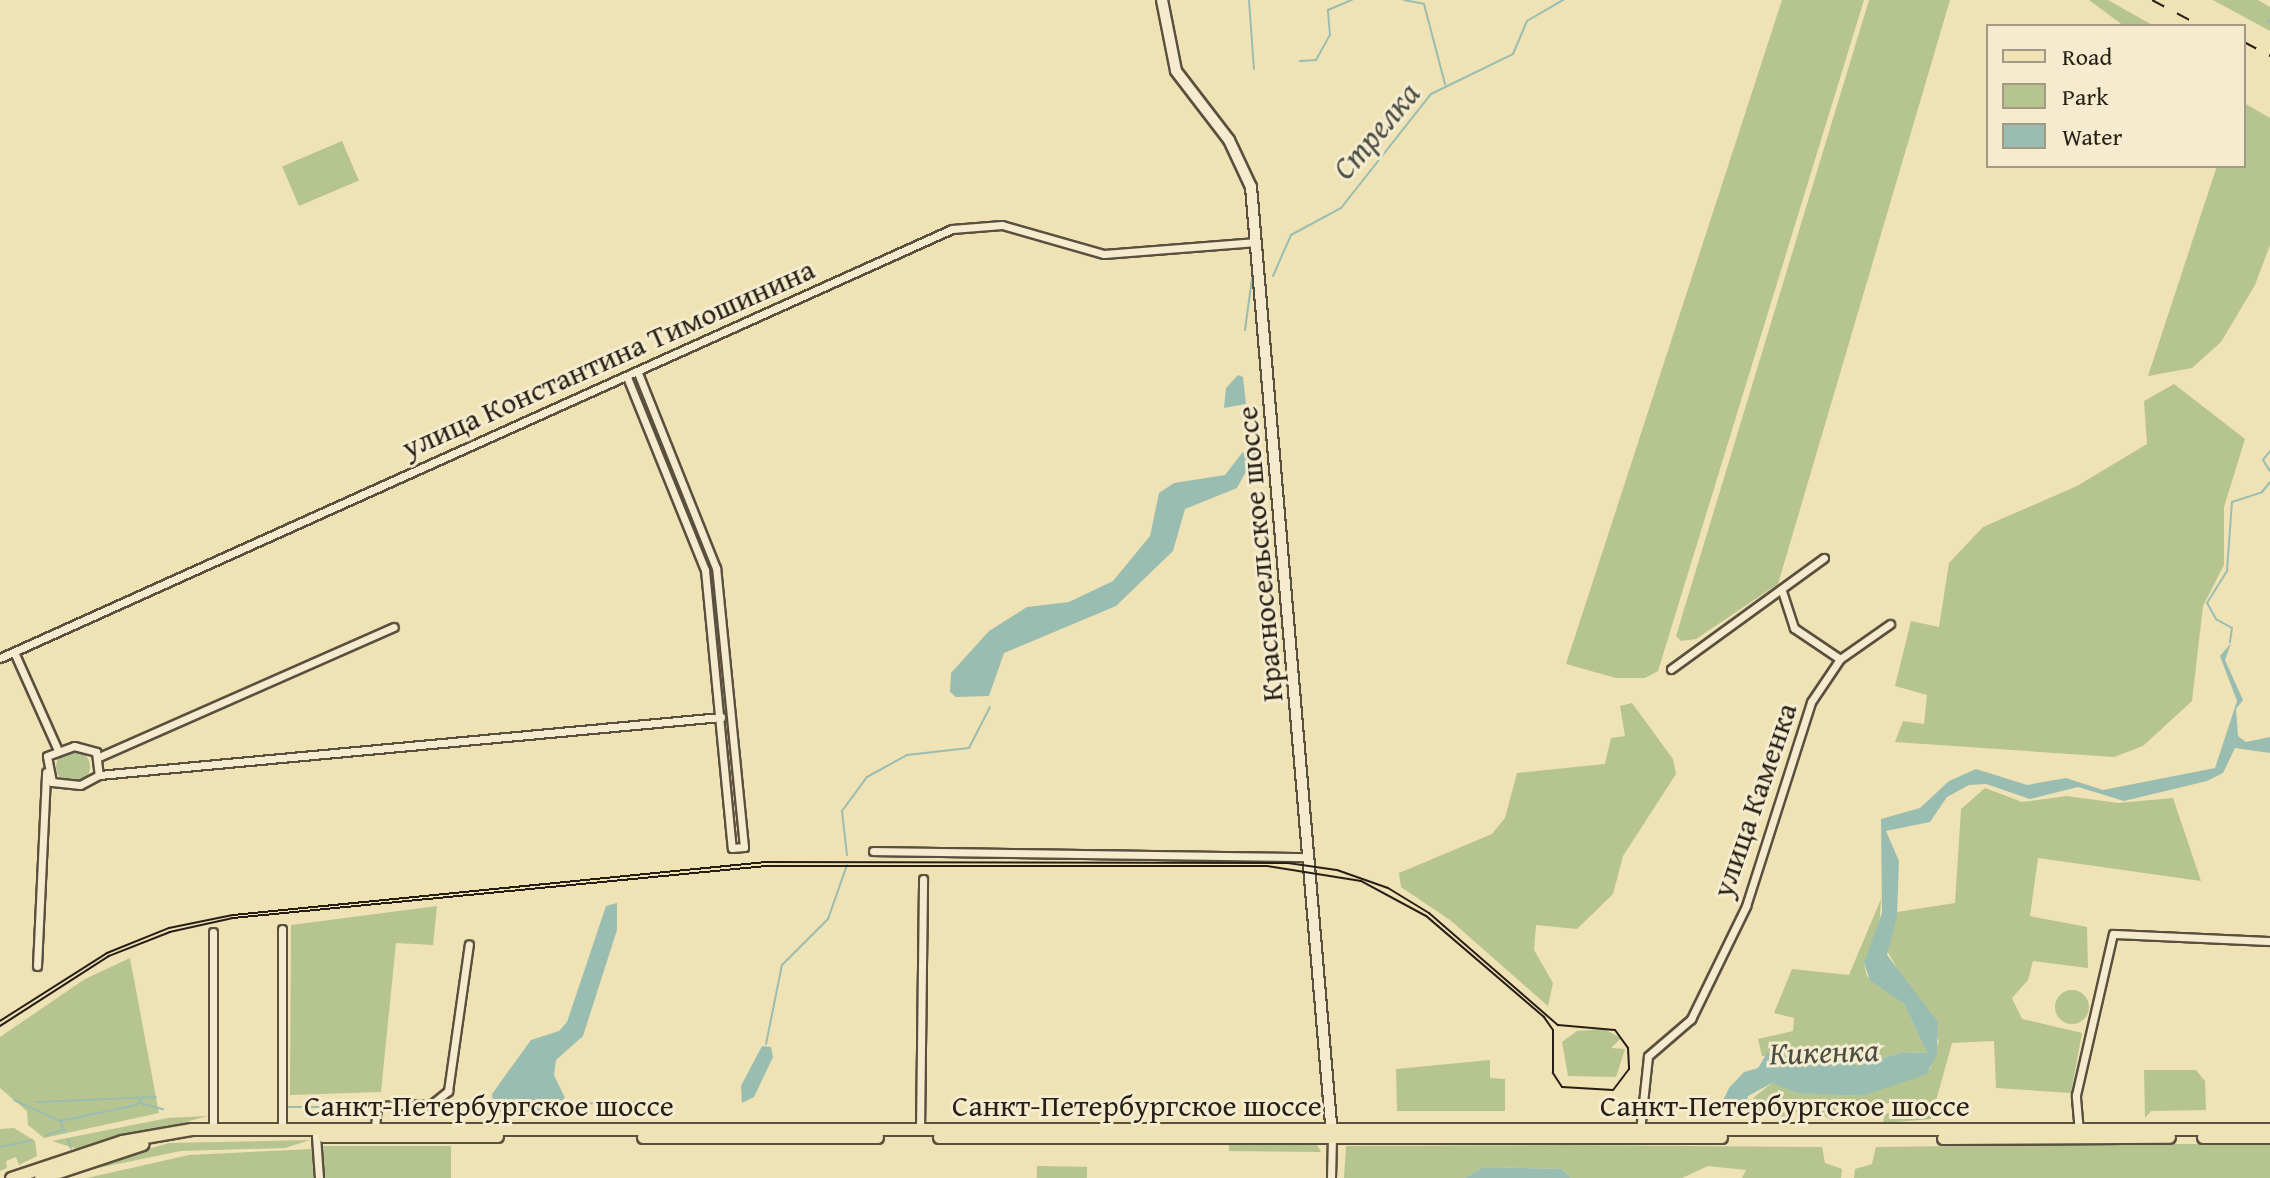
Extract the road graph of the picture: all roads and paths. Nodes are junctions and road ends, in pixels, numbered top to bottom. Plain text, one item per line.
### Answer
1 (1162, 0) edge
2 (1257, 242) junction
3 (638, 373) junction
4 (627, 377) junction
5 (1824, 558) dead end
6 (1782, 591) junction
7 (1890, 624) dead end
8 (394, 627) dead end
9 (14, 652) junction
10 (0, 658) edge
11 (1840, 659) junction
12 (1671, 669) dead end
13 (721, 717) junction
14 (57, 748) junction
15 (99, 757) junction
16 (46, 772) junction
17 (99, 775) junction
18 (873, 851) dead end
19 (1309, 857) junction
20 (923, 879) dead end
21 (282, 929) dead end
22 (213, 932) dead end
23 (2270, 941) edge
24 (469, 944) dead end
25 (37, 966) dead end
26 (213, 1128) junction
27 (375, 1128) junction
28 (282, 1129) junction
29 (2270, 1129) edge
30 (920, 1130) junction
31 (1332, 1133) junction
32 (1640, 1133) junction
33 (2079, 1133) junction
34 (316, 1136) junction
35 (2270, 1137) edge
36 (11, 1178) edge
37 (40, 1178) edge
38 (319, 1178) edge
39 (1331, 1178) edge

1 - 2 main road, Красносельское шоссе
2 - 3 street, улица Константина Тимошинина
2 - 19 main road, Красносельское шоссе
3 - 4 street, улица Константина Тимошинина
3 - 13 street
4 - 9 street, улица Константина Тимошинина
4 - 13 street
5 - 6 street
6 - 11 street
6 - 12 street
7 - 11 street, улица Каменка
8 - 15 street
9 - 10 street, улица Константина Тимошинина
9 - 14 street
11 - 32 street, улица Каменка
13 - 17 street
14 - 15 street
14 - 16 street
15 - 17 street
16 - 17 street
16 - 25 street
18 - 19 street
19 - 31 main road, Красносельское шоссе
20 - 30 street
21 - 28 street
22 - 26 street
23 - 33 street
24 - 27 street
26 - 28 main road, Санкт-Петербургское шоссе
26 - 36 main road, Санкт-Петербургское шоссе
27 - 28 main road, Санкт-Петербургское шоссе
27 - 30 main road, Санкт-Петербургское шоссе
29 - 33 main road, Санкт-Петербургское шоссе
30 - 31 main road, Санкт-Петербургское шоссе
31 - 32 main road, Санкт-Петербургское шоссе
31 - 34 main road, Санкт-Петербургское шоссе
31 - 39 street
32 - 33 main road, Санкт-Петербургское шоссе
33 - 35 main road, Санкт-Петербургское шоссе
34 - 37 main road, Санкт-Петербургское шоссе
34 - 38 street

